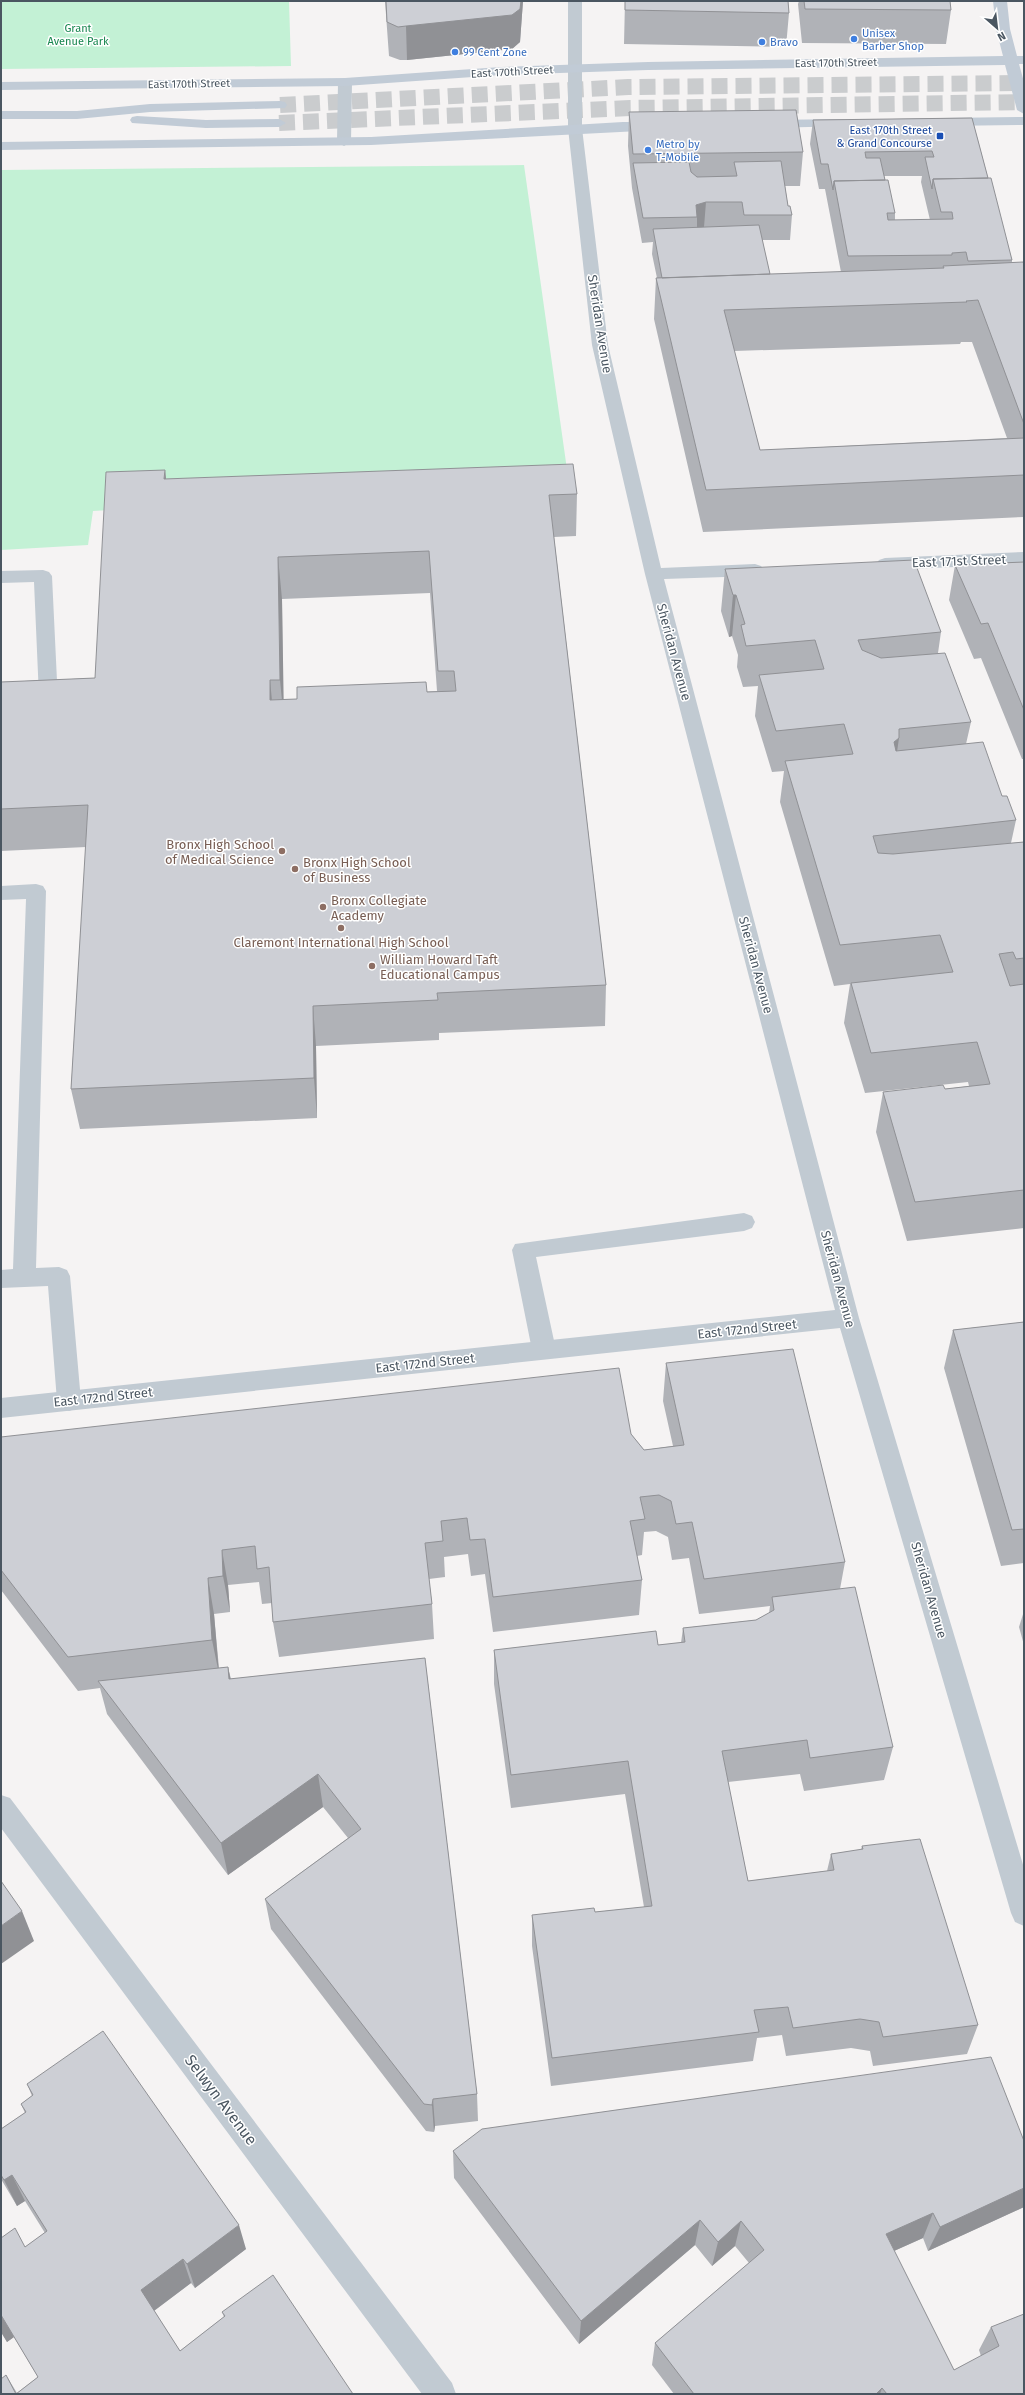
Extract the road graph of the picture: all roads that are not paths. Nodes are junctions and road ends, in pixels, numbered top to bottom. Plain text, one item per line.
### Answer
1 (575, 1) edge
2 (1000, 1) edge
3 (1018, 60) edge
4 (574, 69) junction
5 (345, 82) junction
6 (1, 86) edge
7 (280, 105) tunnel mouth
8 (1024, 110) edge
9 (76, 114) junction
10 (1, 115) edge
11 (926, 122) edge
12 (1024, 122) edge
13 (279, 123) tunnel mouth
14 (854, 123) edge
15 (758, 125) edge
16 (670, 126) edge
17 (575, 128) junction
18 (344, 142) junction
19 (1, 146) edge
20 (1024, 558) edge
21 (865, 565) edge
22 (770, 569) edge
23 (654, 574) junction
24 (1, 577) edge
25 (1, 706) edge
26 (1, 893) edge
27 (744, 1222) dead end
28 (24, 1278) junction
29 (1, 1279) edge
30 (848, 1318) junction
31 (544, 1350) junction
32 (69, 1401) junction
33 (1, 1408) edge
34 (1, 1807) edge
35 (1024, 1913) edge
36 (441, 2394) edge

1 - 4 street, Sheridan Avenue
2 - 3 street
3 - 4 street, East 170th Street
3 - 8 street
4 - 5 street, East 170th Street
4 - 17 street, Sheridan Avenue
5 - 6 street, East 170th Street
5 - 18 street
7 - 9 street, East 170th Street
9 - 10 street, East 170th Street
9 - 13 street, East 170th Street
11 - 12 street
14 - 15 street
16 - 17 street
17 - 18 street
17 - 23 street, Sheridan Avenue
18 - 19 street
20 - 21 street, East 171st Street
22 - 23 street
23 - 30 street, Sheridan Avenue
24 - 25 street
26 - 28 street
27 - 31 street
28 - 29 street
28 - 32 street
30 - 31 street, East 172nd Street
30 - 35 street, Sheridan Avenue
31 - 32 street, East 172nd Street
32 - 33 street, East 172nd Street
34 - 36 street, Selwyn Avenue

